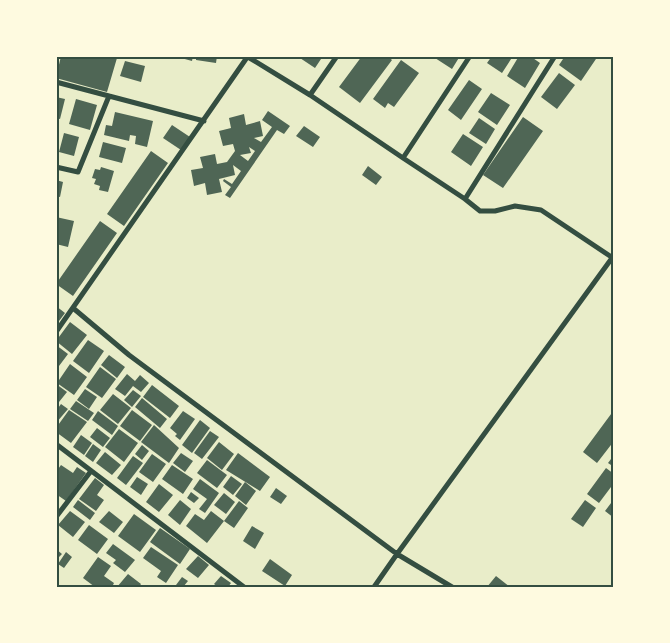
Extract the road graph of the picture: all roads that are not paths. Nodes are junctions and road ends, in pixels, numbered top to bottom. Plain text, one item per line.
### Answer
1 (248, 56) edge
2 (337, 56) edge
3 (470, 56) edge
4 (555, 56) edge
5 (56, 82) edge
6 (310, 95) junction
7 (109, 96) junction
8 (204, 121) junction
9 (403, 158) junction
10 (56, 168) edge
11 (465, 199) junction
12 (613, 258) edge
13 (74, 308) junction
14 (56, 332) edge
15 (56, 444) edge
16 (91, 471) junction
17 (56, 517) edge
18 (397, 554) junction
19 (244, 587) edge
20 (374, 587) edge
21 (452, 587) edge

1 - 6 street
1 - 8 street
2 - 6 street
3 - 9 street
4 - 11 street
5 - 7 street
6 - 9 street
7 - 8 street
7 - 10 street
8 - 13 street
9 - 11 street
11 - 12 street
12 - 18 street
13 - 14 street
13 - 18 street
15 - 16 street
16 - 17 street
16 - 19 street
18 - 20 street
18 - 21 street

